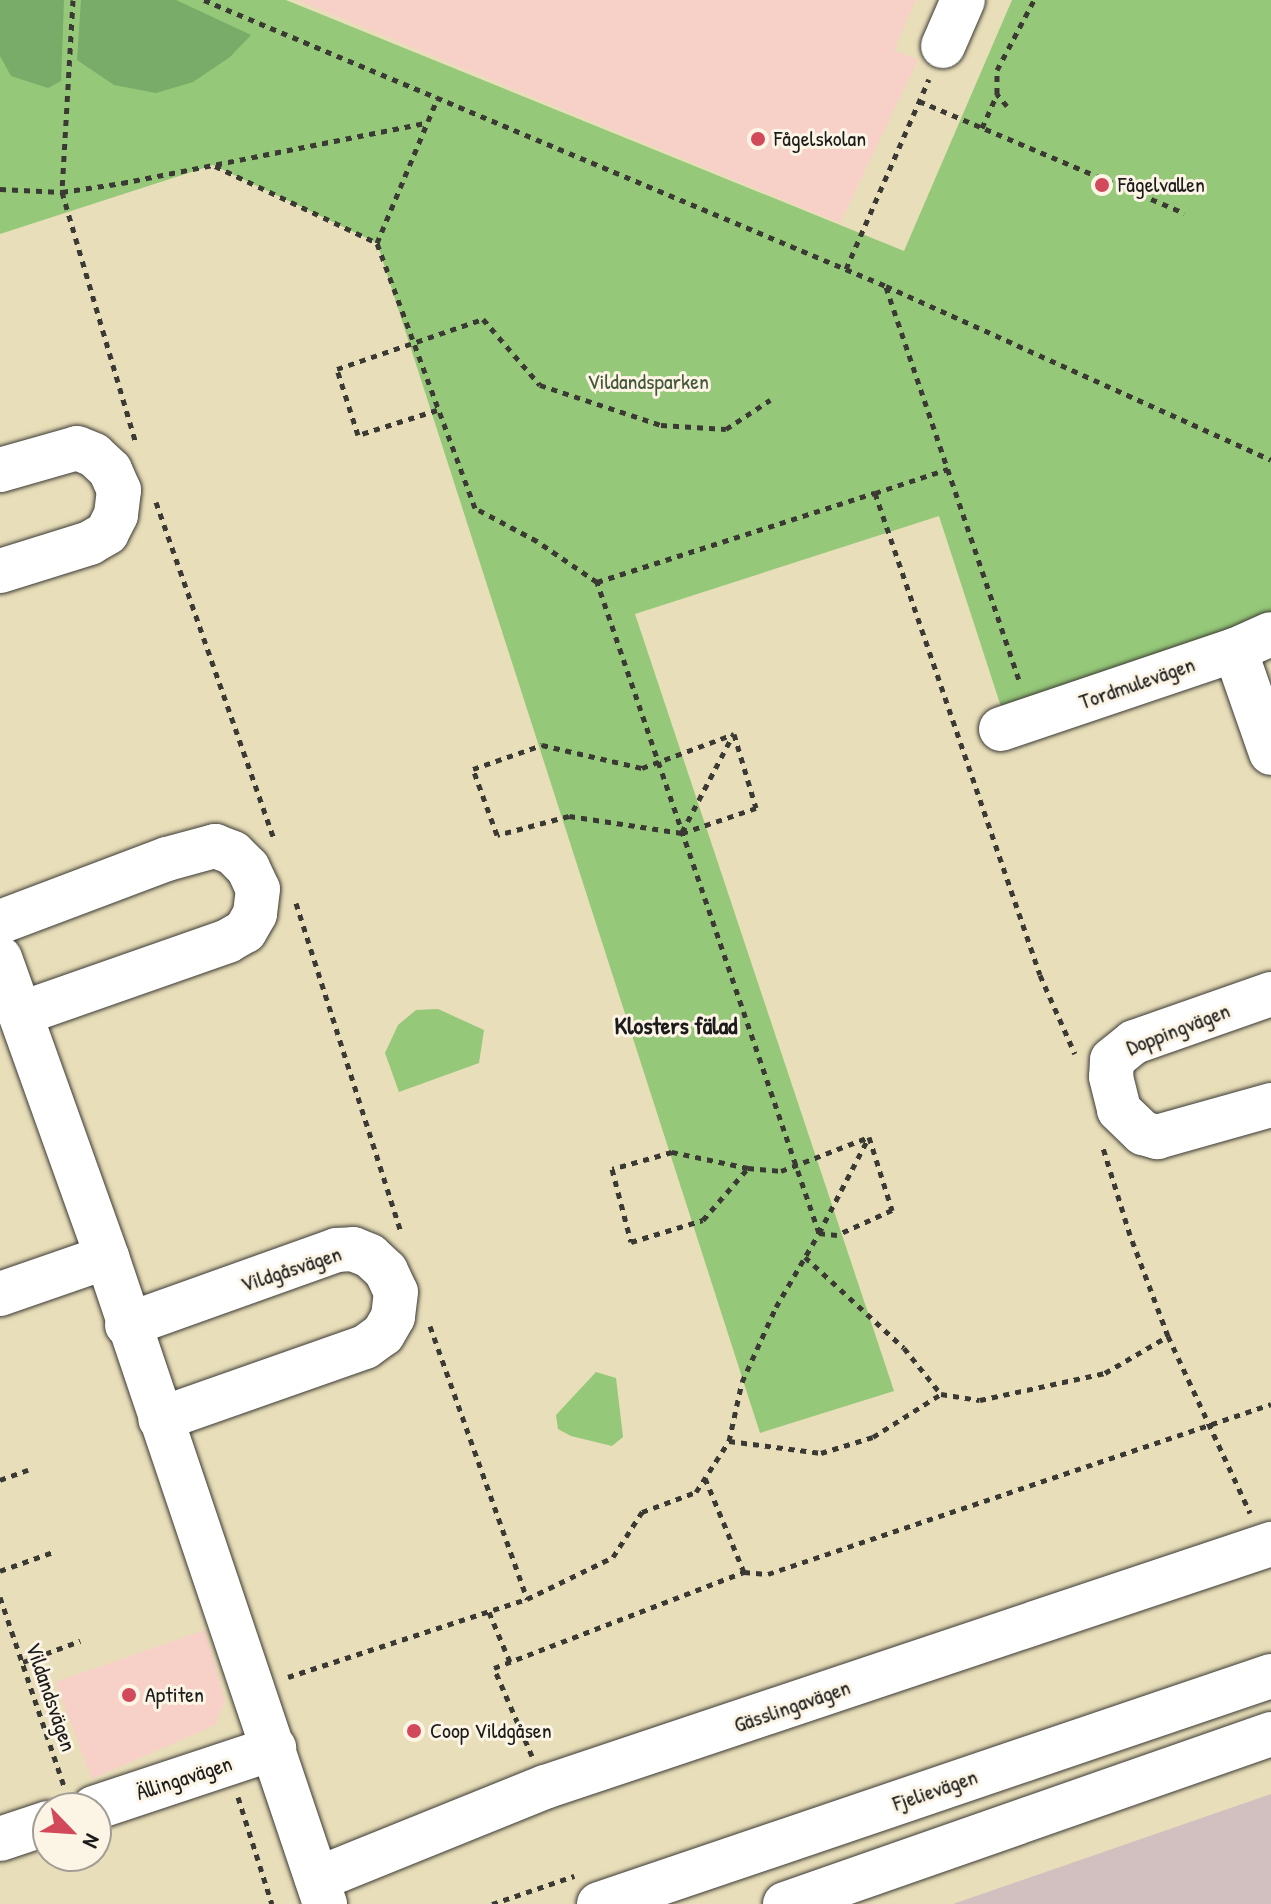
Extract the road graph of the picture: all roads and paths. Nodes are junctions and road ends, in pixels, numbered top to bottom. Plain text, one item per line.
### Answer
1 (73, 0) edge
2 (204, 0) edge
3 (963, 0) edge
4 (1034, 0) edge
5 (943, 46) joint
6 (997, 94) junction
7 (438, 97) junction
8 (919, 101) junction
9 (1007, 106) dead end
10 (426, 123) junction
11 (982, 128) junction
12 (213, 165) junction
13 (0, 189) edge
14 (62, 192) junction
15 (1184, 213) dead end
16 (377, 243) junction
17 (846, 269) junction
18 (886, 286) junction
19 (415, 340) junction
20 (770, 400) dead end
21 (437, 410) junction
22 (136, 445) dead end
23 (1271, 460) edge
24 (948, 469) junction
25 (0, 470) edge
26 (875, 493) junction
27 (155, 497) dead end
28 (0, 571) edge
29 (597, 582) junction
30 (1253, 642) edge
31 (1016, 723) joint
32 (734, 734) junction
33 (1271, 753) edge
34 (658, 763) junction
35 (682, 833) junction
36 (277, 850) dead end
37 (291, 890) dead end
38 (0, 922) edge
39 (0, 958) edge
40 (1271, 994) edge
41 (20, 1014) junction
42 (1080, 1066) dead end
43 (1271, 1105) edge
44 (869, 1137) junction
45 (1102, 1145) dead end
46 (794, 1163) junction
47 (748, 1168) junction
48 (819, 1233) junction
49 (405, 1243) dead end
50 (107, 1257) junction
51 (805, 1257) junction
52 (0, 1294) edge
53 (427, 1318) dead end
54 (127, 1325) junction
55 (1168, 1336) junction
56 (941, 1394) junction
57 (1271, 1404) edge
58 (160, 1419) junction
59 (1210, 1424) junction
60 (729, 1441) junction
61 (28, 1470) dead end
62 (705, 1478) junction
63 (0, 1480) edge
64 (1268, 1545) edge
65 (53, 1552) dead end
66 (0, 1571) edge
67 (744, 1572) junction
68 (0, 1597) edge
69 (527, 1599) junction
70 (489, 1612) junction
71 (80, 1641) dead end
72 (23, 1662) junction
73 (510, 1662) junction
74 (1271, 1676) edge
75 (254, 1689) junction
76 (1271, 1734) edge
77 (274, 1748) junction
78 (545, 1787) junction
79 (232, 1790) dead end
80 (65, 1792) edge
81 (112, 1796) edge
82 (32, 1825) edge
83 (0, 1839) edge
84 (321, 1892) edge
85 (272, 1904) edge
86 (599, 1904) edge
87 (785, 1904) edge

1 - 14 path
2 - 7 path
3 - 5 street
4 - 6 path
5 - 8 path
6 - 9 path
6 - 11 path
7 - 10 path
7 - 17 path
8 - 11 path
8 - 17 path
10 - 12 path
10 - 16 path
11 - 15 path
12 - 14 path
12 - 16 path
13 - 14 path
14 - 22 path
16 - 19 path
17 - 18 path
18 - 23 path
18 - 24 path
19 - 20 path
19 - 21 path
19 - 21 path
21 - 29 path
24 - 26 path
24 - 31 path
25 - 28 street
26 - 29 path
26 - 42 path
27 - 36 path
29 - 34 path
30 - 31 street, Tordmulevägen
30 - 33 street
32 - 34 path
32 - 35 path
32 - 35 path
34 - 35 path
34 - 35 path
35 - 46 path
37 - 49 path
38 - 41 street
39 - 41 street
40 - 43 street, Doppingvägen
41 - 50 street
44 - 46 path
44 - 48 path
44 - 48 path
45 - 55 path
46 - 47 path
46 - 48 path
47 - 47 path
48 - 51 path
50 - 52 street
50 - 54 street
51 - 56 path
51 - 60 path
53 - 69 path
54 - 58 street
54 - 58 street, Vildgåsvägen
55 - 56 path
55 - 59 path
56 - 60 path
57 - 59 path
58 - 75 street
59 - 64 path
59 - 67 path
60 - 62 path
61 - 63 path
62 - 67 path
62 - 69 path
64 - 78 street, Gässlingavägen
65 - 66 path
67 - 73 path
68 - 72 path, Vildandsvägen
69 - 70 path
70 - 73 path
70 - 75 path
71 - 72 path
72 - 80 path, Vildandsvägen
73 - 78 path
74 - 86 street, Fjelievägen
75 - 77 street
76 - 87 street
77 - 81 street, Ällingavägen
77 - 84 street
78 - 84 street, Gässlingavägen
79 - 85 path
82 - 83 street, Ällingavägen

